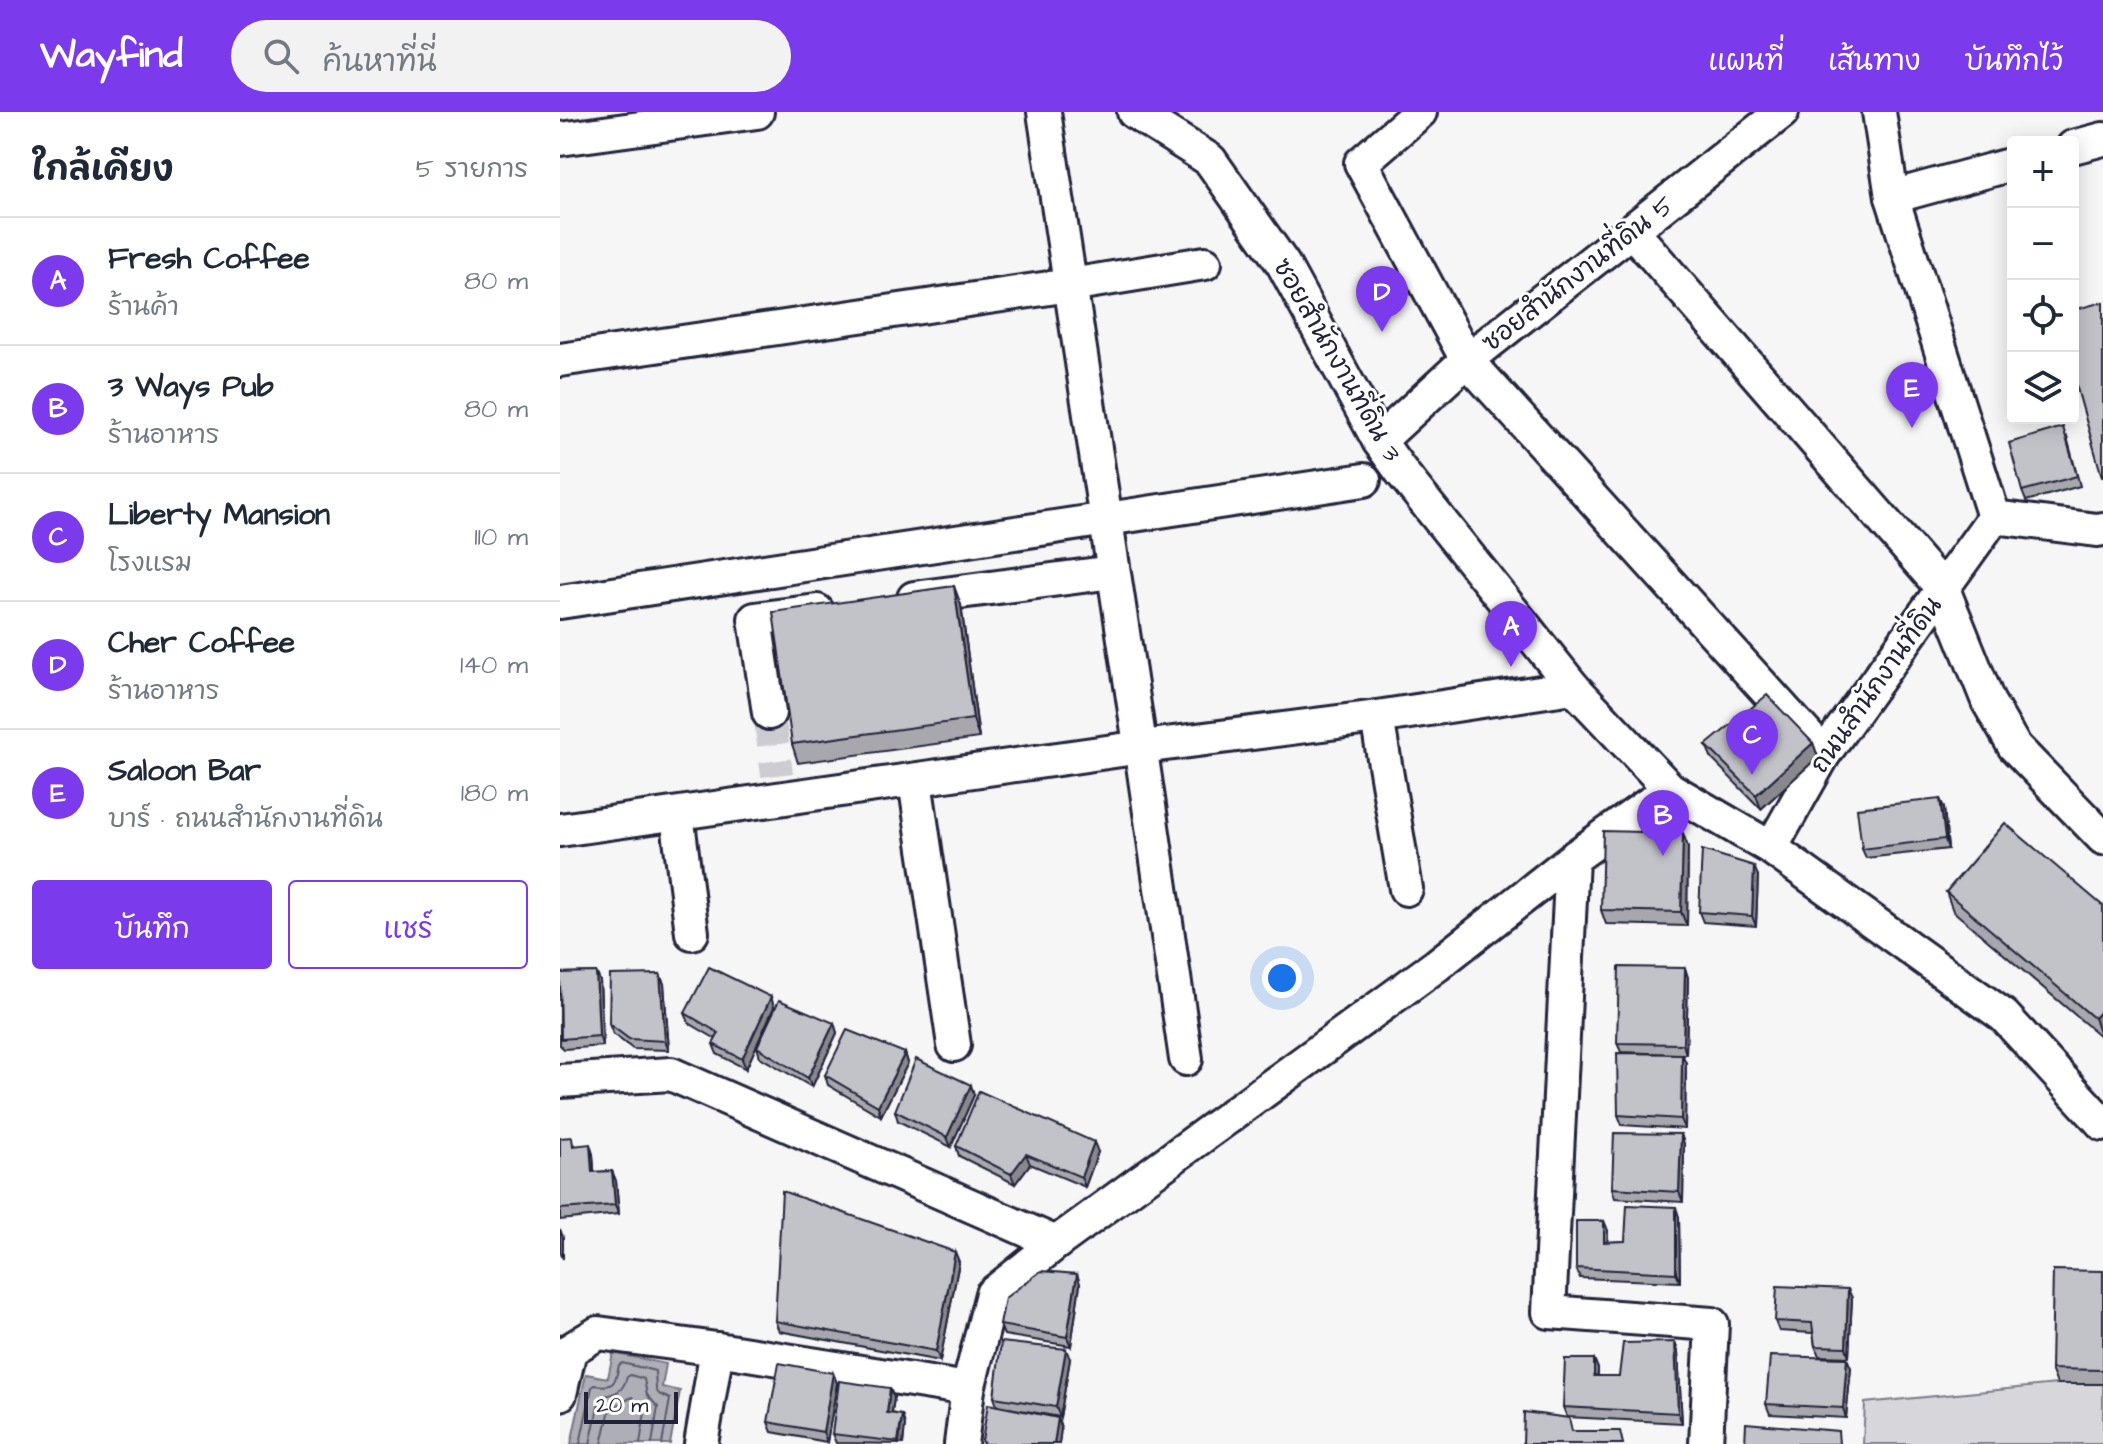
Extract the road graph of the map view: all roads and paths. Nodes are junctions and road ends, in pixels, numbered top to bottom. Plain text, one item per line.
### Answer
1 (757, 112) edge
2 (1044, 112) edge
3 (1134, 112) edge
4 (1420, 112) edge
5 (1879, 112) edge
6 (1766, 117) edge
7 (560, 139) edge
8 (2103, 139) edge
9 (2079, 145) edge
10 (2007, 166) edge
11 (1892, 197) junction
12 (1632, 231) junction
13 (1205, 263) dead end
14 (1070, 285) junction
15 (560, 360) edge
16 (1467, 360) junction
17 (1379, 441) junction
18 (1364, 480) dead end
19 (1994, 517) junction
20 (1105, 520) junction
21 (2103, 529) edge
22 (1113, 572) junction
23 (1943, 589) junction
24 (560, 602) edge
25 (1573, 687) junction
26 (769, 713) tunnel mouth
27 (1377, 717) junction
28 (1142, 747) junction
29 (1824, 754) junction
30 (915, 781) junction
31 (1670, 789) junction
32 (677, 814) junction
33 (560, 830) edge
34 (2103, 838) edge
35 (1771, 848) junction
36 (1572, 859) junction
37 (1406, 889) dead end
38 (692, 933) dead end
39 (954, 1045) dead end
40 (1186, 1059) dead end
41 (560, 1081) edge
42 (2103, 1124) edge
43 (1056, 1243) junction
44 (717, 1349) junction
45 (968, 1389) junction
46 (560, 1394) edge
47 (701, 1444) edge
48 (961, 1444) edge
49 (1706, 1444) edge

1 - 7 street
2 - 14 street
3 - 17 street, ซอยสำนักงานที่ดิน 3
4 - 16 street
5 - 11 street
6 - 12 street, ซอยสำนักงานที่ดิน 5
8 - 9 street
10 - 11 street
11 - 19 street
12 - 16 street, ซอยสำนักงานที่ดิน 5
12 - 23 street
13 - 14 street
14 - 15 street
14 - 20 street
16 - 17 street, ซอยสำนักงานที่ดิน 5
16 - 29 street
17 - 25 street, ซอยสำนักงานที่ดิน 3
18 - 20 street
19 - 21 street
19 - 23 street, ถนนสำนักงานที่ดิน
20 - 22 street
20 - 24 street
22 - 26 street
22 - 28 street
23 - 29 street, ถนนสำนักงานที่ดิน
23 - 34 street
25 - 27 street
25 - 31 street, ซอยสำนักงานที่ดิน 3
27 - 28 street
27 - 37 street
28 - 30 street
28 - 40 street
29 - 35 street, ถนนสำนักงานที่ดิน
30 - 32 street
30 - 39 street
31 - 35 street, ซอยสำนักงานที่ดิน 3
31 - 36 street
32 - 33 street
32 - 38 street
35 - 42 street
36 - 43 street
36 - 49 street
41 - 43 street
43 - 45 street
44 - 45 street
44 - 46 street
44 - 47 street
45 - 48 street

